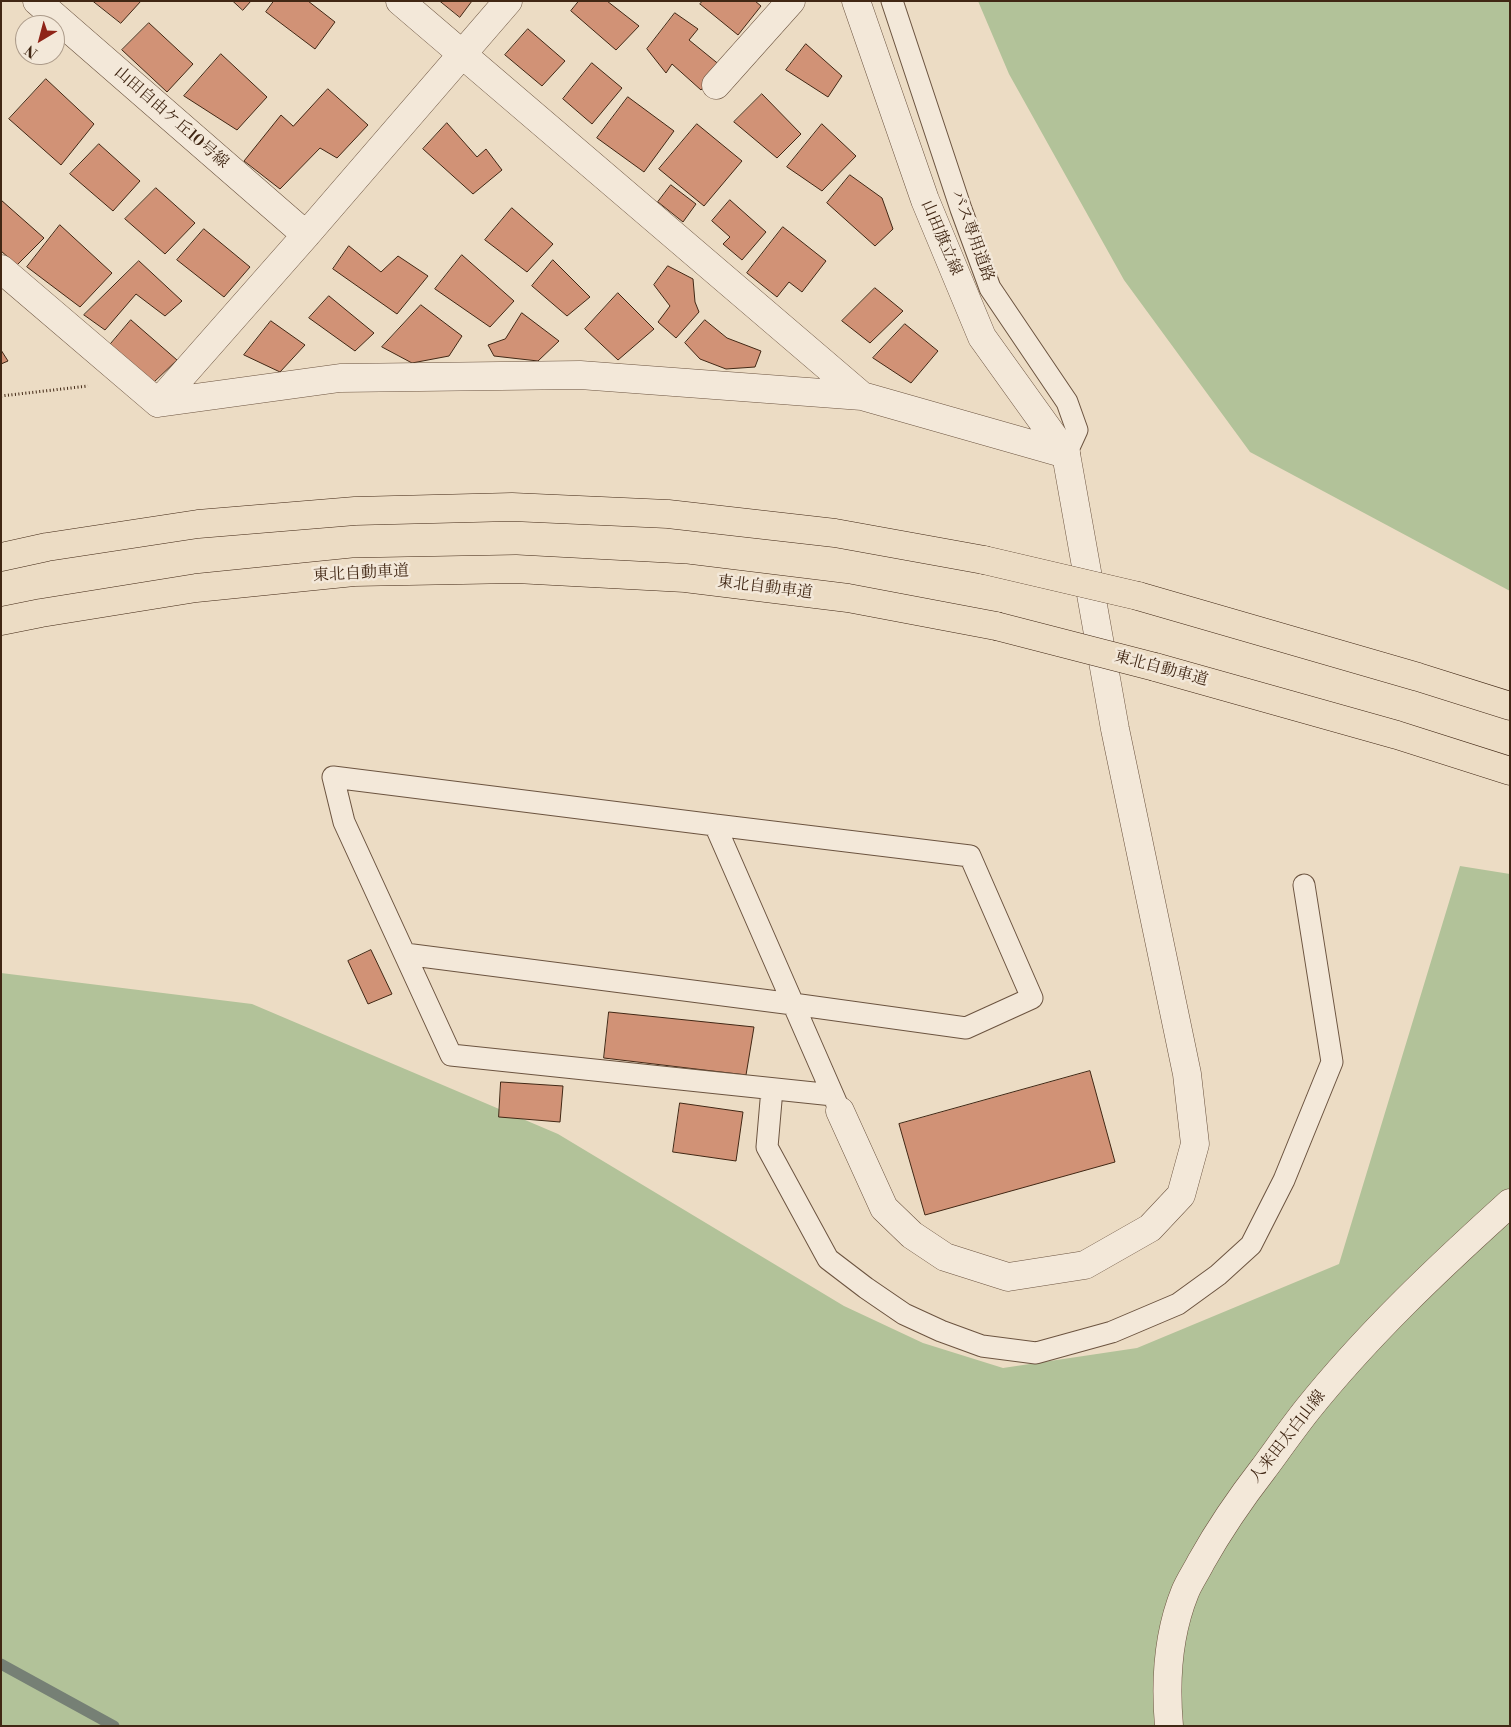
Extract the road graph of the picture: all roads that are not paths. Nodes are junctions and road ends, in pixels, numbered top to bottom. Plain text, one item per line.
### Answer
1 (37, 1) edge
2 (400, 1) edge
3 (508, 1) edge
4 (791, 1) edge
5 (856, 1) edge
6 (892, 1) edge
7 (462, 54) junction
8 (716, 86) dead end
9 (306, 235) junction
10 (1, 269) edge
11 (862, 396) junction
12 (158, 403) junction
13 (1066, 454) junction
14 (1, 557) edge
15 (1, 621) edge
16 (1510, 706) edge
17 (1510, 771) edge
18 (715, 825) junction
19 (1304, 886) dead end
20 (405, 954) junction
21 (793, 1004) junction
22 (772, 1089) junction
23 (836, 1103) junction
24 (1510, 1203) edge
25 (1169, 1726) edge

1 - 9 street, 山田自由ケ丘10号線
2 - 7 street
3 - 7 street
4 - 8 street
5 - 13 street, 山田旗立線
6 - 13 lane, バス専用道路
7 - 9 street
7 - 11 street
9 - 12 street
10 - 12 street
11 - 12 street
11 - 13 street
13 - 23 street
14 - 16 highway, bridge
15 - 17 highway, 東北自動車道, bridge
18 - 20 lane
18 - 21 lane
18 - 21 lane
19 - 22 lane
20 - 21 lane
20 - 22 lane
21 - 23 lane
22 - 23 lane
24 - 25 street, 人来田太白山線

